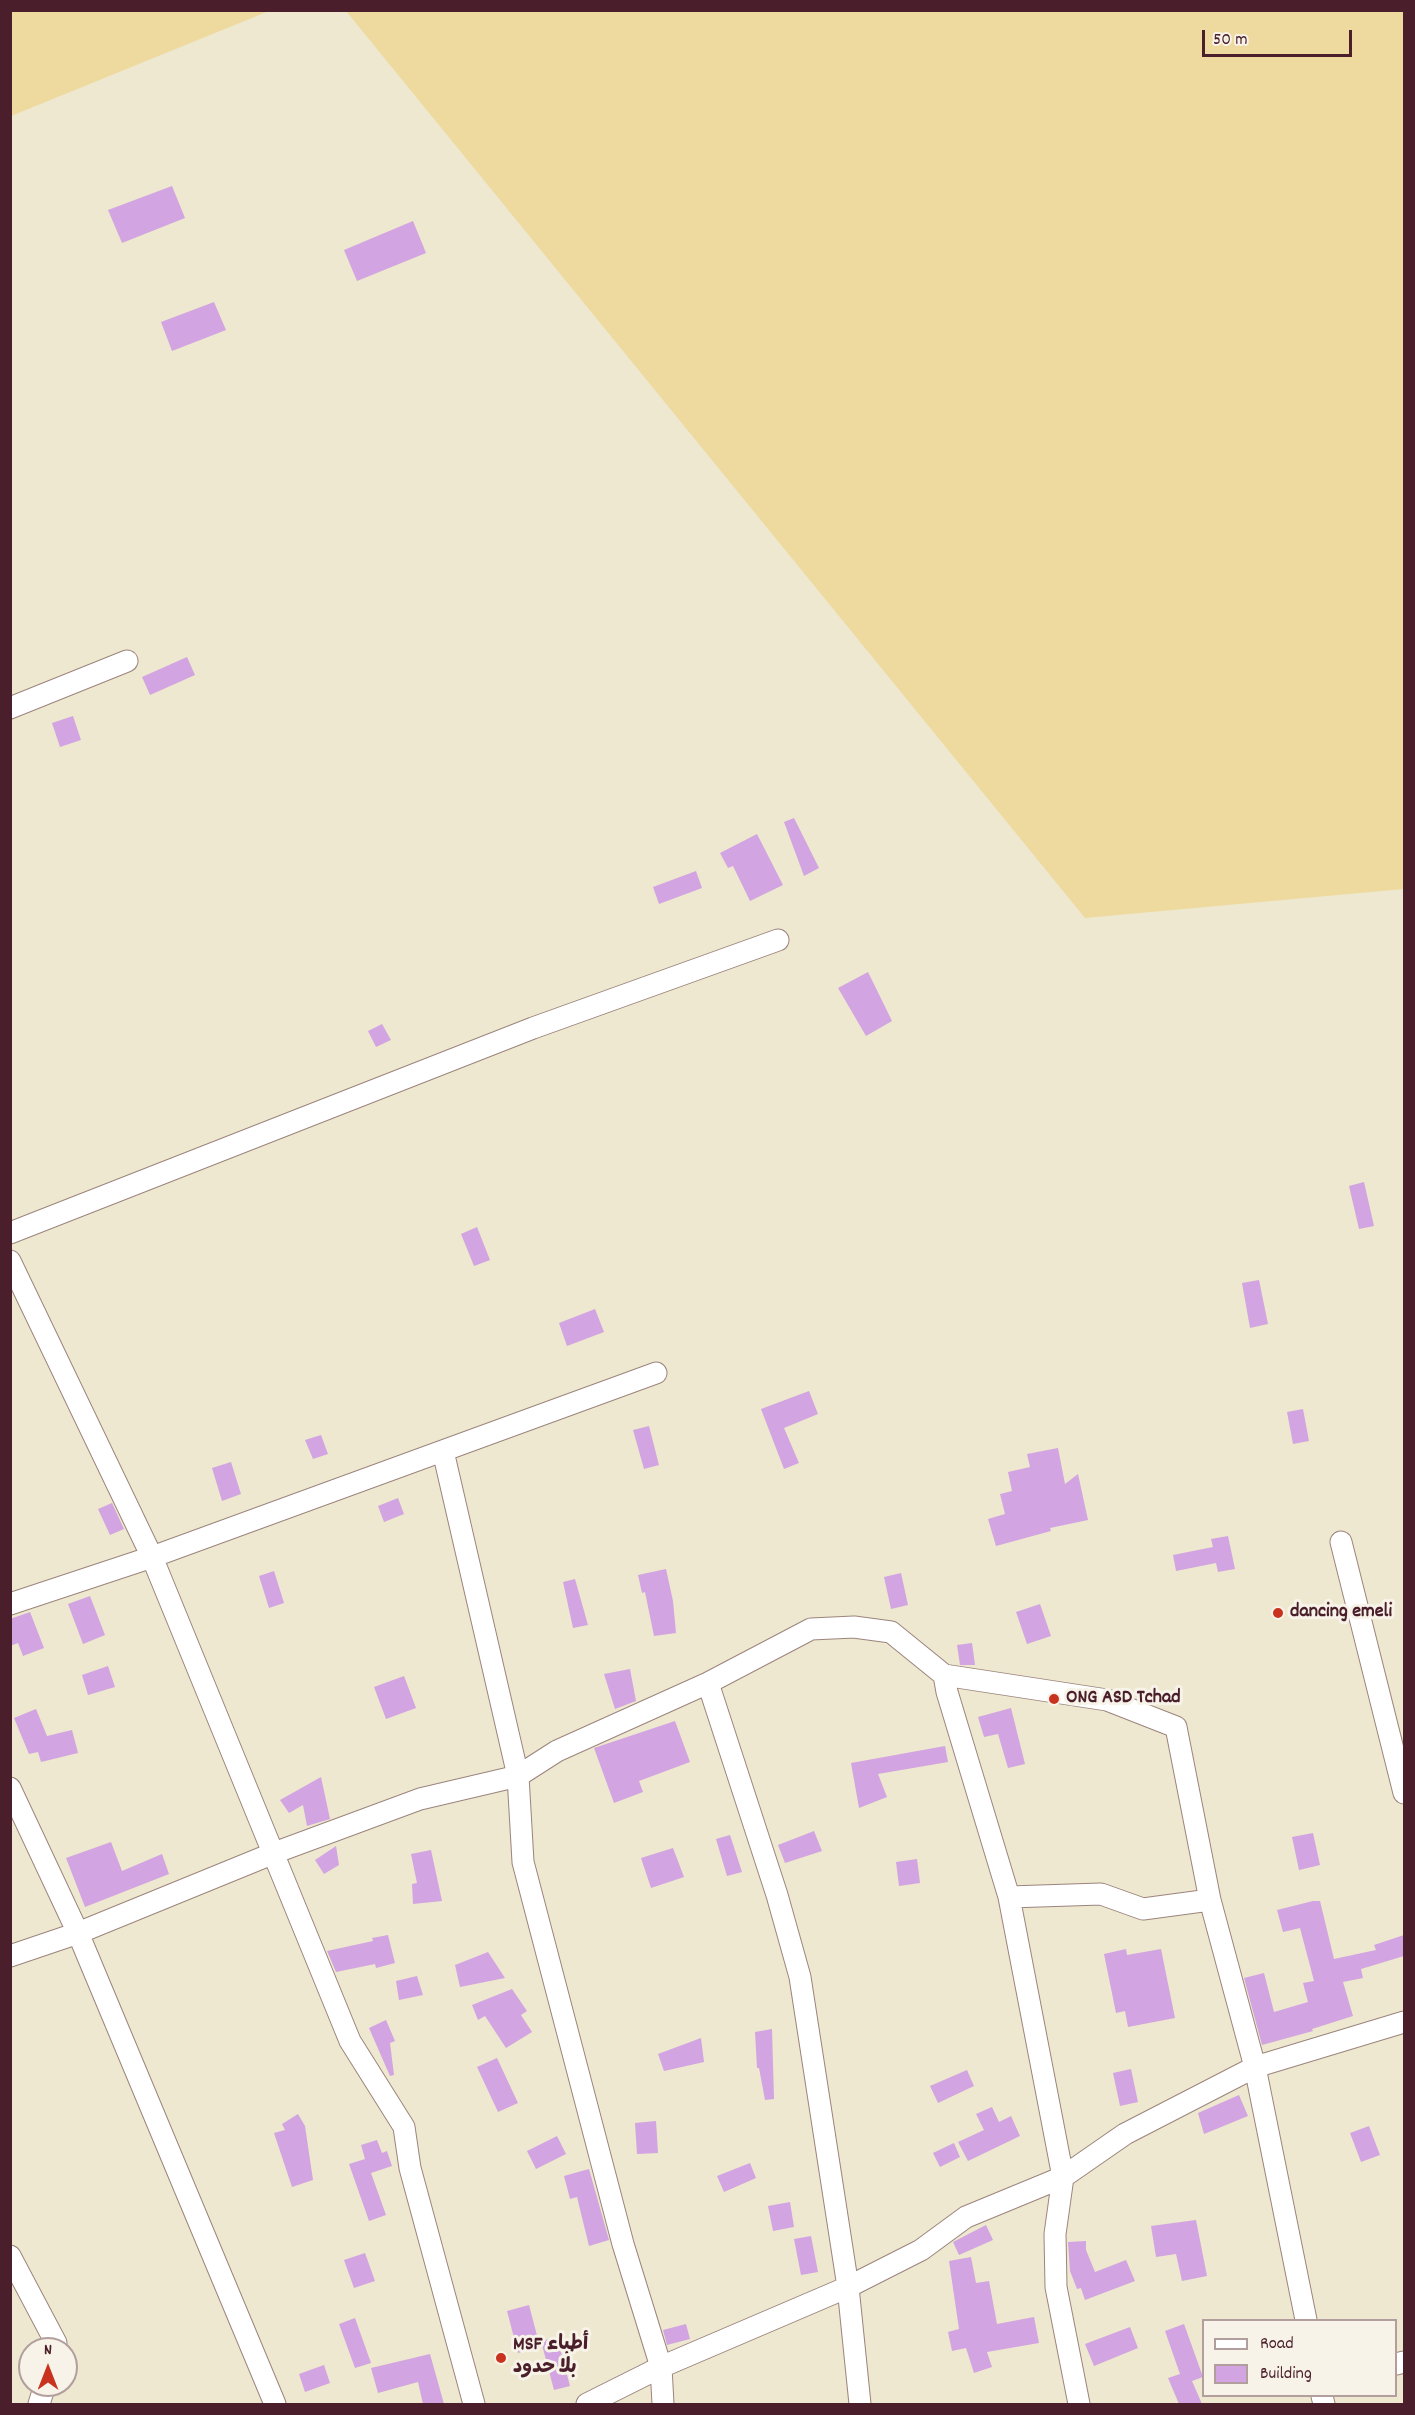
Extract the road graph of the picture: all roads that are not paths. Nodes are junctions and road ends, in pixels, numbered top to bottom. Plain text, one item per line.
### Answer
1 (128, 661) dead end
2 (10, 708) edge
3 (778, 940) dead end
4 (10, 1233) edge
5 (10, 1261) edge
6 (656, 1373) dead end
7 (443, 1451) junction
8 (1341, 1542) dead end
9 (152, 1557) junction
10 (10, 1604) edge
11 (944, 1675) junction
12 (708, 1683) junction
13 (518, 1776) junction
14 (10, 1788) edge
15 (1404, 1792) edge
16 (274, 1853) junction
17 (1009, 1897) junction
18 (1210, 1900) junction
19 (78, 1933) junction
20 (10, 1956) edge
21 (1404, 2022) edge
22 (1255, 2067) junction
23 (1063, 2177) junction
24 (10, 2256) edge
25 (849, 2287) junction
26 (1306, 2319) edge
27 (53, 2337) edge
28 (661, 2367) junction
29 (276, 2404) edge
30 (474, 2404) edge
31 (587, 2404) edge
32 (663, 2404) edge
33 (860, 2404) edge
34 (1079, 2404) edge

1 - 2 street
3 - 4 street
5 - 9 street
6 - 7 street
7 - 9 street
7 - 13 street
8 - 15 street
9 - 10 street
9 - 16 street
11 - 12 street
11 - 17 street
11 - 18 street
12 - 13 street
12 - 25 street
13 - 16 street
13 - 28 street
14 - 19 street
16 - 19 street
16 - 30 street
17 - 18 street
17 - 23 street
18 - 22 street
19 - 20 street
19 - 29 street
21 - 22 street
22 - 23 street
22 - 26 street
23 - 25 street
23 - 34 street
24 - 27 street
25 - 28 street
25 - 33 street
28 - 31 street
28 - 32 street

